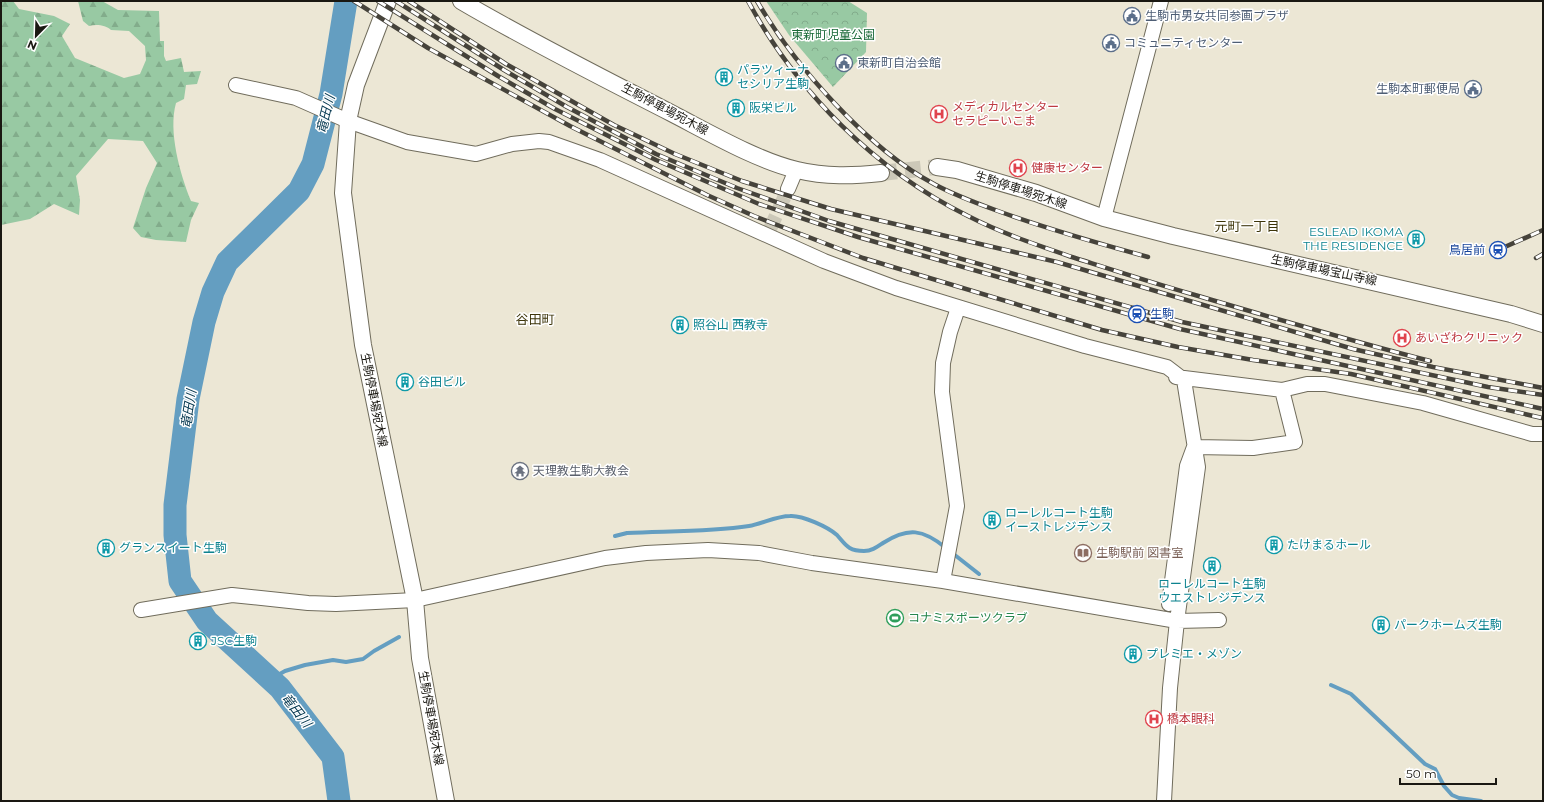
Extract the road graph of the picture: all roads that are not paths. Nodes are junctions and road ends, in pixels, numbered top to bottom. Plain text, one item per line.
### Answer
1 (388, 1) edge
2 (461, 1) edge
3 (1161, 1) edge
4 (236, 85) dead end
5 (342, 118) junction
6 (937, 167) tunnel mouth
7 (796, 170) junction
8 (881, 173) tunnel mouth
9 (788, 189) tunnel mouth
10 (1104, 218) junction
11 (958, 308) junction
12 (1543, 324) edge
13 (1184, 380) junction
14 (1282, 390) junction
15 (1543, 434) edge
16 (1194, 448) junction
17 (943, 581) junction
18 (415, 600) junction
19 (141, 610) dead end
20 (1219, 620) dead end
21 (1177, 621) junction
22 (446, 801) edge
23 (1164, 801) edge

1 - 5 main road, 生駒停車場宛木線
2 - 7 main road, 生駒停車場宛木線
3 - 10 street
4 - 5 street
5 - 11 street
5 - 18 main road, 生駒停車場宛木線
6 - 10 main road, 生駒停車場宛木線
7 - 8 main road, 生駒停車場宛木線
7 - 9 street
10 - 12 main road, 生駒停車場宝山寺線
11 - 13 street
11 - 17 street
13 - 14 street
13 - 16 street
14 - 15 street
14 - 16 street
16 - 21 street
17 - 18 street
17 - 21 street
18 - 19 street
18 - 22 main road, 生駒停車場宛木線
20 - 21 street
21 - 23 street

